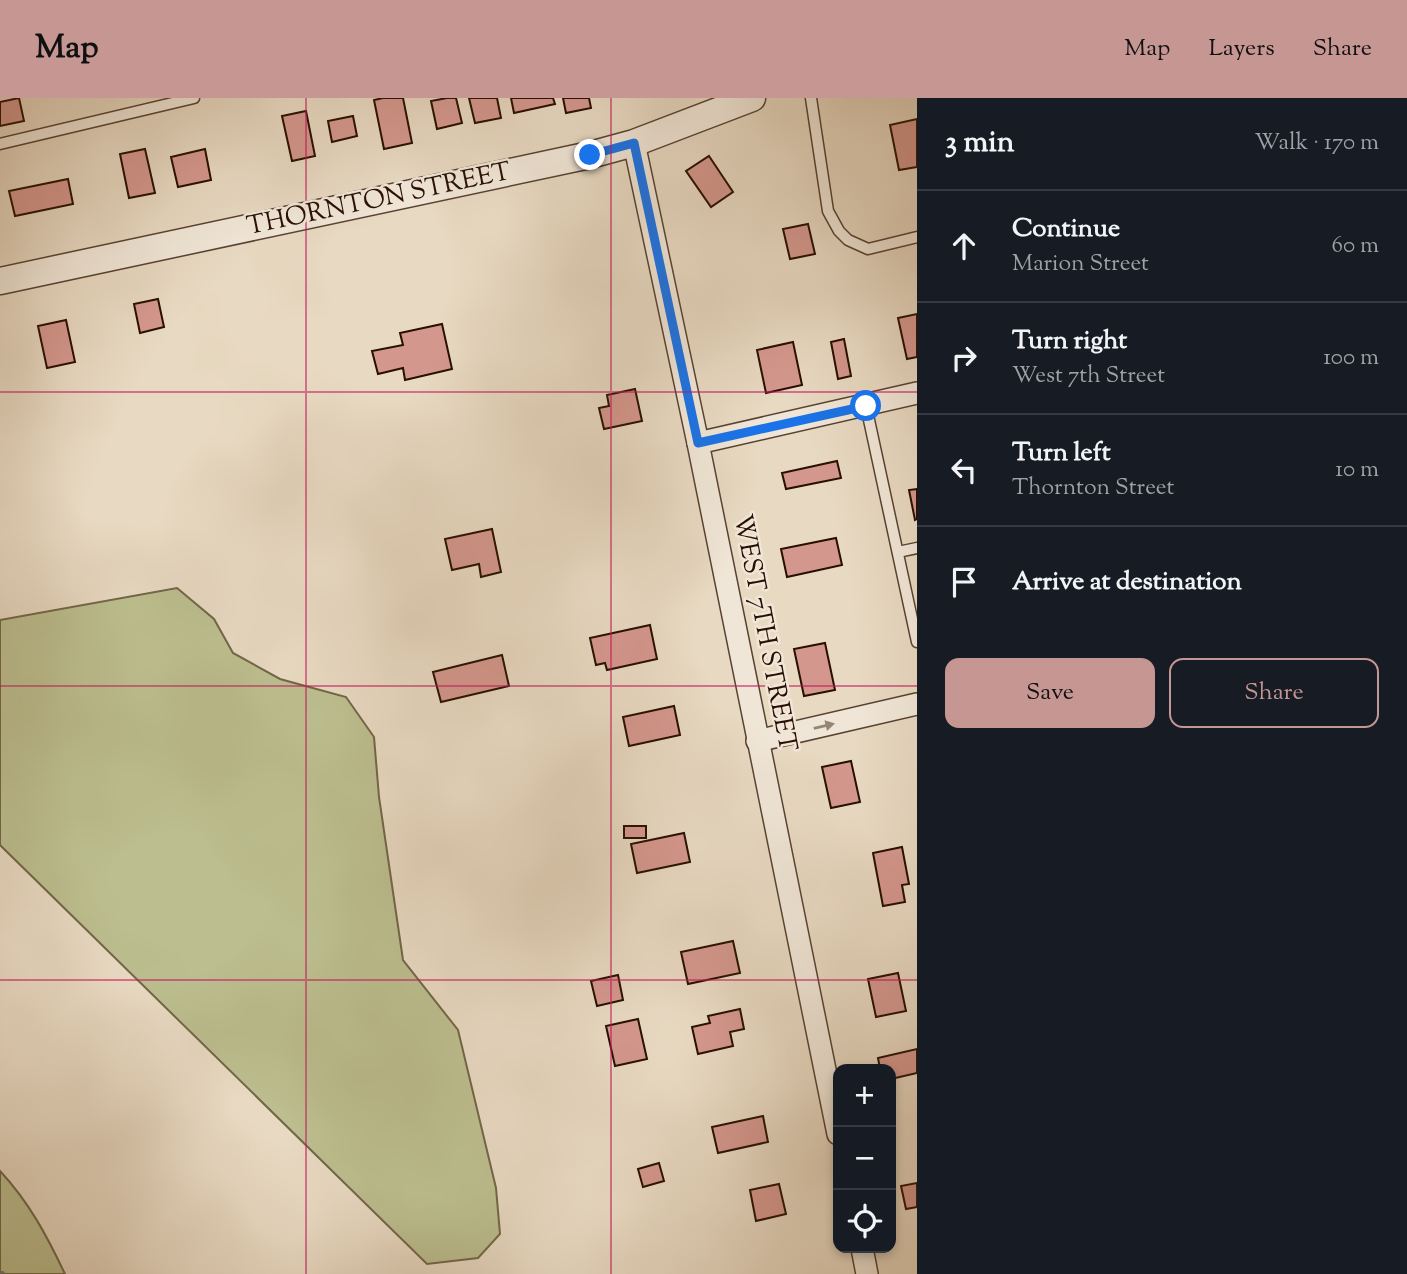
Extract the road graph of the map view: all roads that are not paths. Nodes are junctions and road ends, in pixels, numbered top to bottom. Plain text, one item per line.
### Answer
1 (194, 98) edge
2 (752, 98) edge
3 (811, 98) edge
4 (634, 143) junction
5 (0, 144) edge
6 (917, 237) edge
7 (0, 281) edge
8 (917, 393) edge
9 (866, 406) junction
10 (698, 443) junction
11 (917, 548) edge
12 (898, 552) junction
13 (917, 642) edge
14 (917, 704) edge
15 (757, 741) junction
16 (837, 1127) edge
17 (863, 1253) edge
18 (867, 1274) edge

1 - 5 lane
2 - 4 street, THORNTON STREET
3 - 6 lane
4 - 7 street, THORNTON STREET
4 - 10 street, WEST 7TH STREET
8 - 9 street
9 - 10 street
9 - 12 lane
10 - 15 street, WEST 7TH STREET
11 - 12 lane
12 - 13 lane
15 -> 14 street
15 - 16 street, WEST 7TH STREET
17 - 18 street

